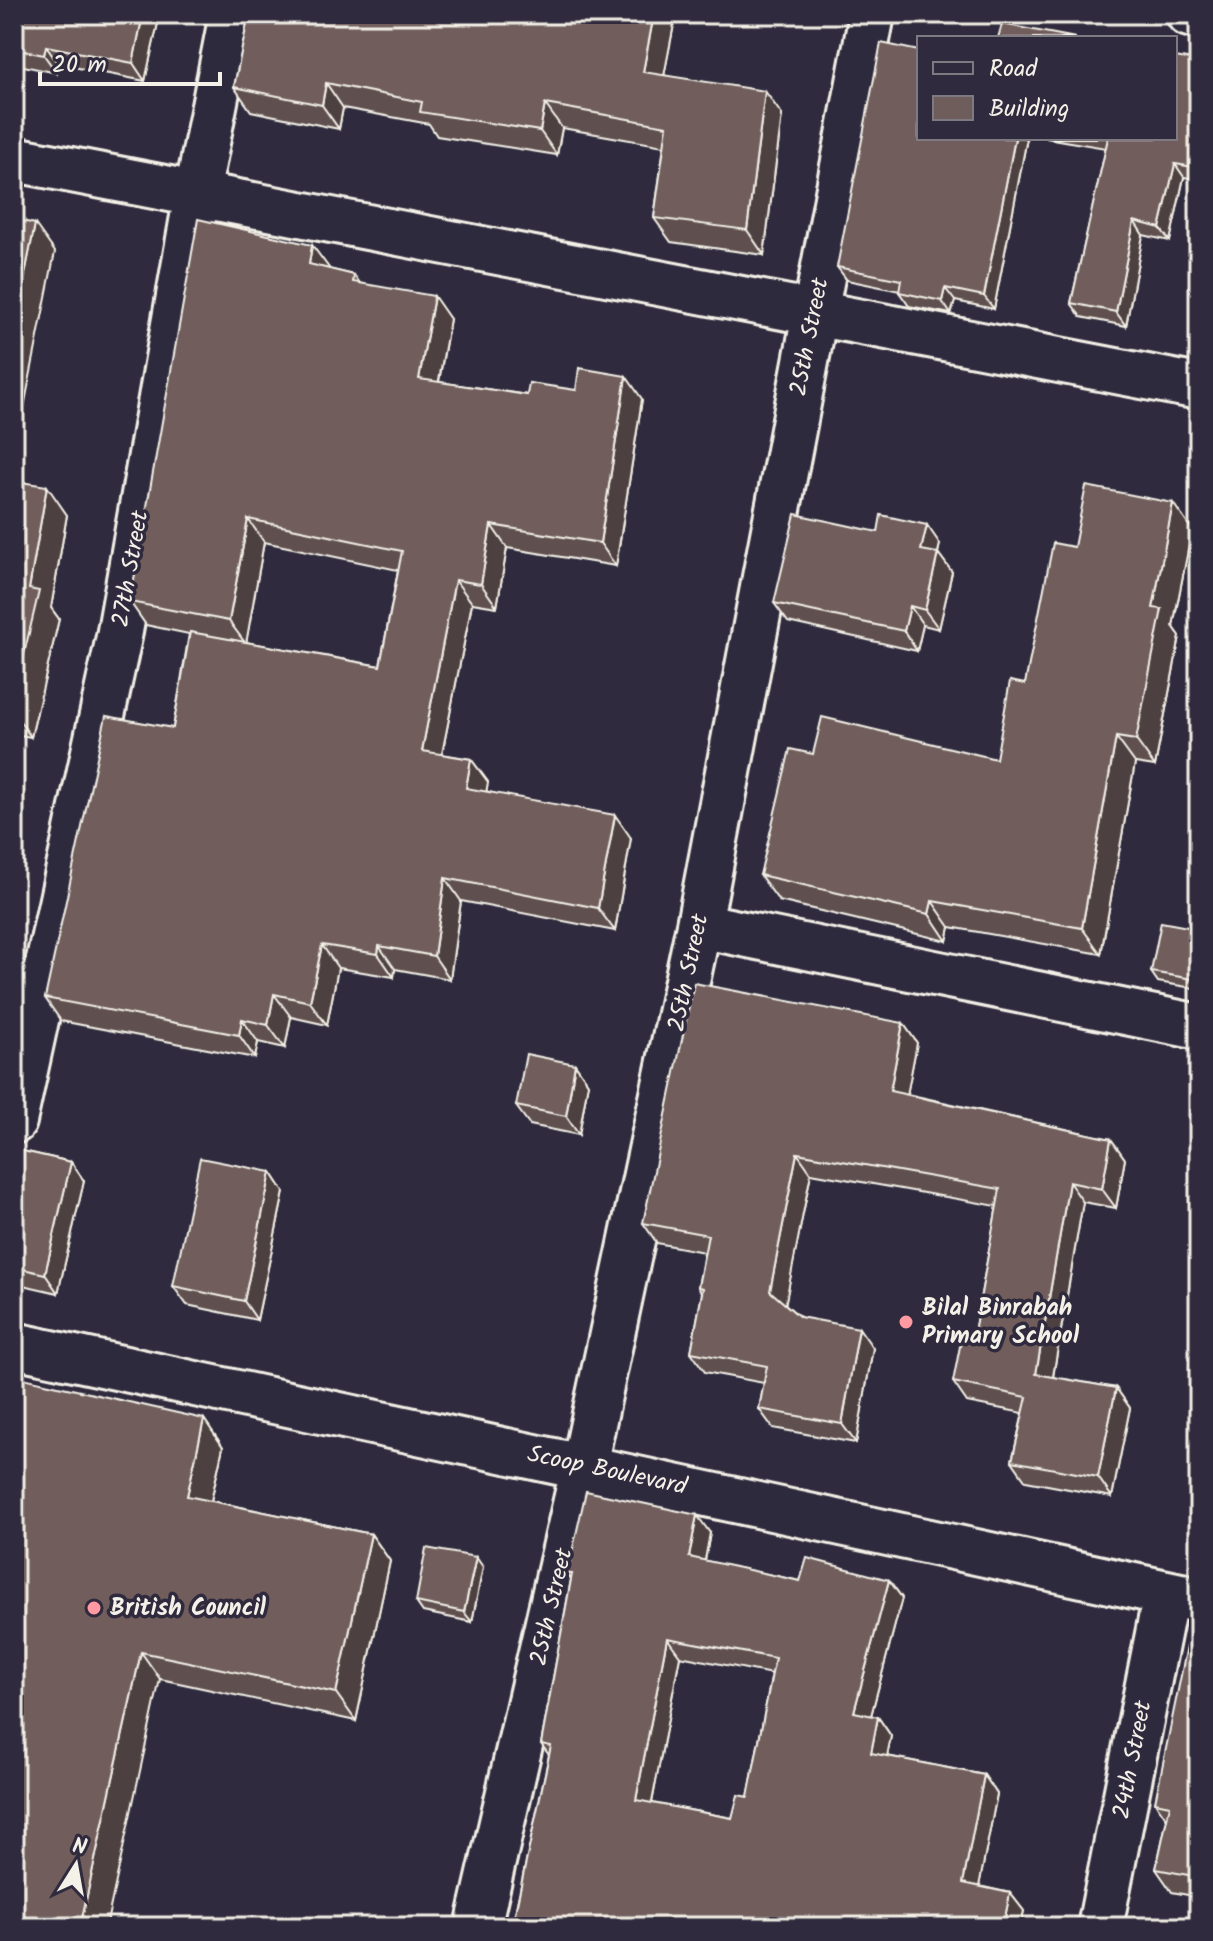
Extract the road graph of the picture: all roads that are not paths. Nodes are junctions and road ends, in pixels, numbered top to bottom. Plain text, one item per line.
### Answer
1 (232, 14) edge
2 (872, 14) edge
3 (1189, 14) edge
4 (1199, 16) edge
5 (14, 159) edge
6 (197, 194) junction
7 (814, 316) junction
8 (1199, 387) edge
9 (699, 925) junction
10 (1199, 1027) edge
11 (14, 1121) edge
12 (14, 1345) edge
13 (584, 1466) junction
14 (1183, 1597) edge
15 (478, 1927) edge
16 (1100, 1927) edge

1 - 6 street, 27th Street
2 - 7 street, 25th Street
3 - 4 street
5 - 6 street
6 - 7 street
6 - 11 street, 27th Street
7 - 8 street
7 - 9 street, 25th Street
9 - 10 street
9 - 13 street, 25th Street
12 - 13 street, Scoop Boulevard
13 - 14 street, Scoop Boulevard
13 - 15 street, 25th Street
14 - 16 street, 24th Street

